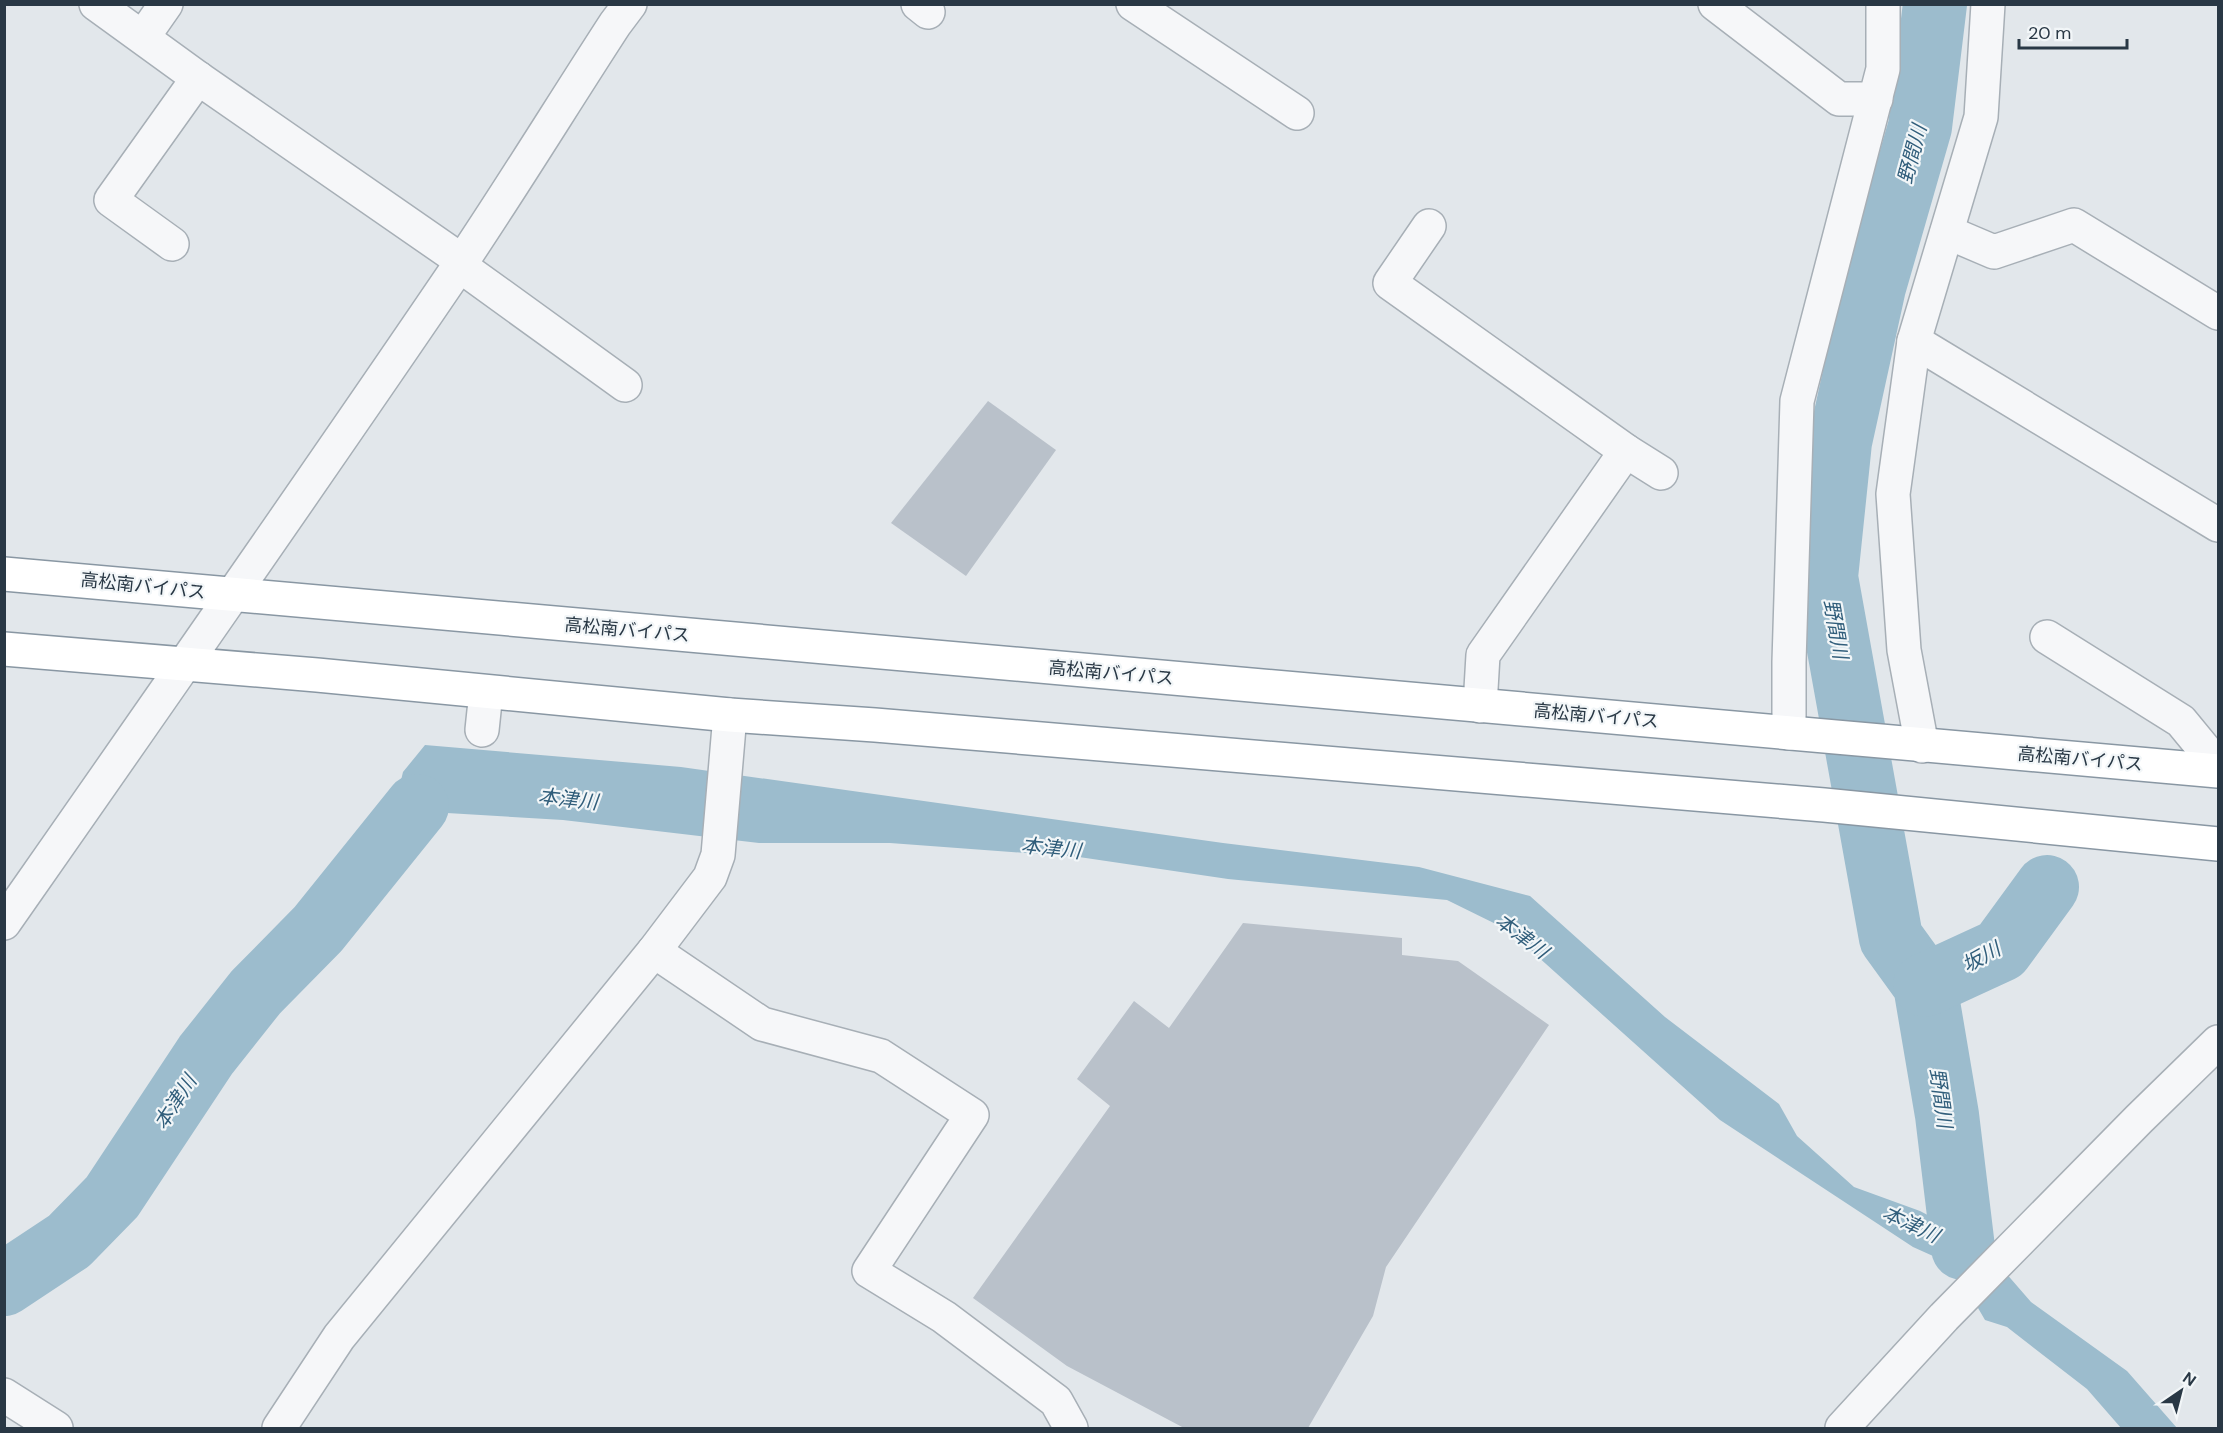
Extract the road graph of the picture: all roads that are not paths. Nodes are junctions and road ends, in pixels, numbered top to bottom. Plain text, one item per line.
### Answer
1 (96, 4) edge
2 (166, 4) edge
3 (1133, 4) edge
4 (1715, 4) edge
5 (1884, 4) edge
6 (1988, 4) edge
7 (617, 9) edge
8 (143, 37) junction
9 (198, 78) junction
10 (1876, 99) junction
11 (1297, 113) dead end
12 (1429, 226) dead end
13 (1947, 232) junction
14 (172, 244) dead end
15 (462, 261) junction
16 (2218, 313) edge
17 (1914, 341) junction
18 (625, 385) dead end
19 (1626, 451) junction
20 (1661, 473) dead end
21 (2218, 525) edge
22 (4, 574) edge
23 (234, 595) junction
24 (2047, 637) dead end
25 (4, 649) edge
26 (187, 664) junction
27 (486, 692) junction
28 (1480, 706) junction
29 (730, 715) junction
30 (482, 730) dead end
31 (1801, 734) junction
32 (1922, 746) junction
33 (2218, 766) edge
34 (2218, 771) edge
35 (2218, 844) edge
36 (4, 923) edge
37 (654, 951) junction
38 (2218, 1042) edge
39 (16, 1412) edge
40 (56, 1428) edge
41 (279, 1428) edge
42 (1071, 1428) edge
43 (1842, 1428) edge

1 - 8 street
2 - 8 street
3 - 11 street
4 - 10 street
5 - 10 street
6 - 13 street
7 - 15 street
8 - 9 street
9 - 14 street
9 - 15 street
10 - 31 street
12 - 19 street
13 - 16 street
13 - 17 street
15 - 18 street
15 - 23 street
17 - 21 street
17 - 32 street
19 - 20 street
19 - 28 street
22 - 23 highway, 高松南バイパス
23 - 26 street
23 - 28 highway, 高松南バイパス
24 - 33 street
25 - 26 highway
26 - 27 highway
26 - 36 street
27 - 29 highway
27 - 30 street
28 - 31 highway, 高松南バイパス
29 - 35 highway
29 - 37 street
31 - 32 highway, 高松南バイパス
32 - 34 highway, 高松南バイパス
37 - 41 street
37 - 42 street
38 - 43 street
39 - 40 street

